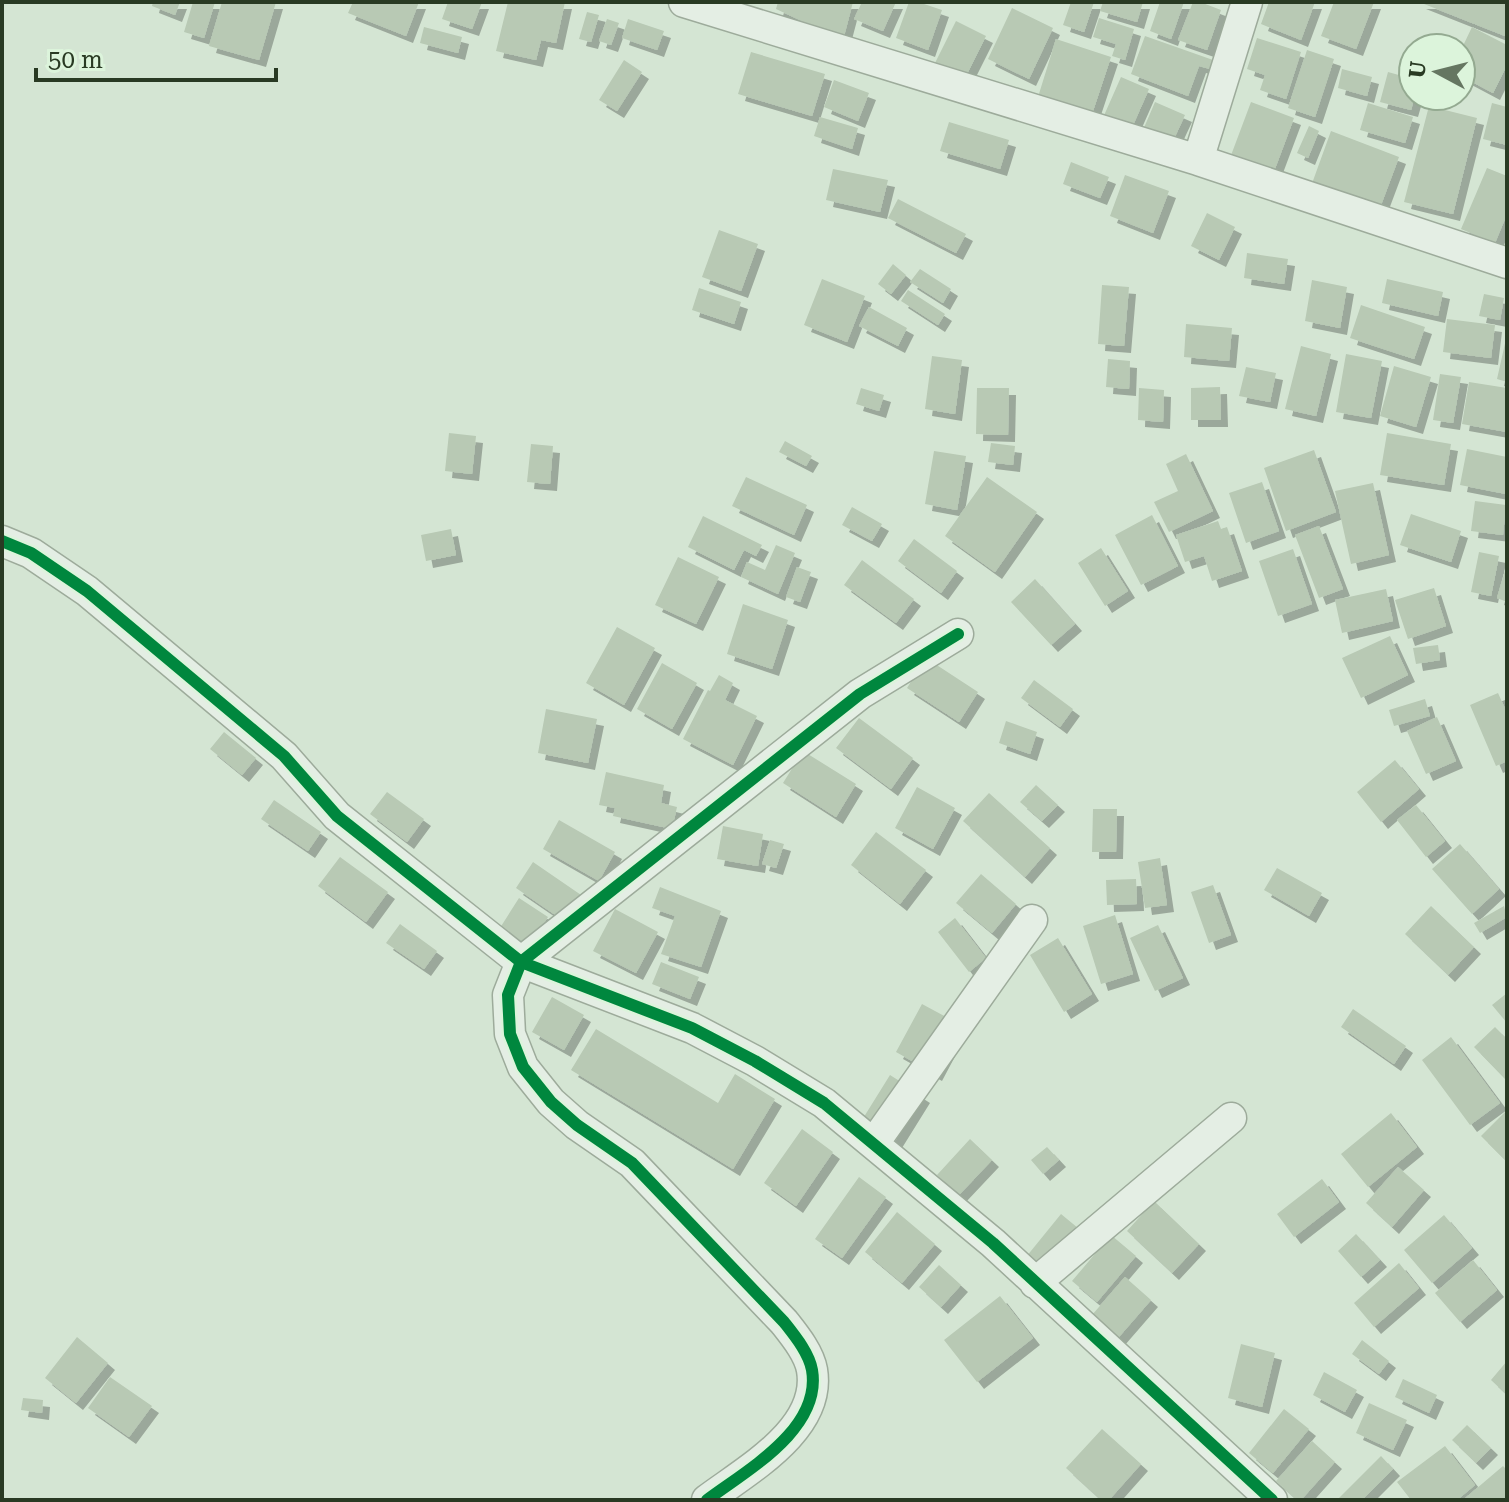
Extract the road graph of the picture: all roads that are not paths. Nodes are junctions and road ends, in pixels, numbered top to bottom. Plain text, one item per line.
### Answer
1 (684, 2) edge
2 (1247, 2) edge
3 (1198, 160) junction
4 (1507, 263) edge
5 (2, 541) edge
6 (958, 634) dead end
7 (1032, 920) dead end
8 (521, 962) junction
9 (1231, 1118) dead end
10 (874, 1143) junction
11 (1035, 1283) junction
12 (707, 1500) edge
13 (1272, 1500) edge

1 - 3 street
2 - 3 street
3 - 4 street
5 - 8 street
6 - 8 street
7 - 10 street
8 - 10 street
8 - 12 street
9 - 11 street
10 - 11 street
11 - 13 street

